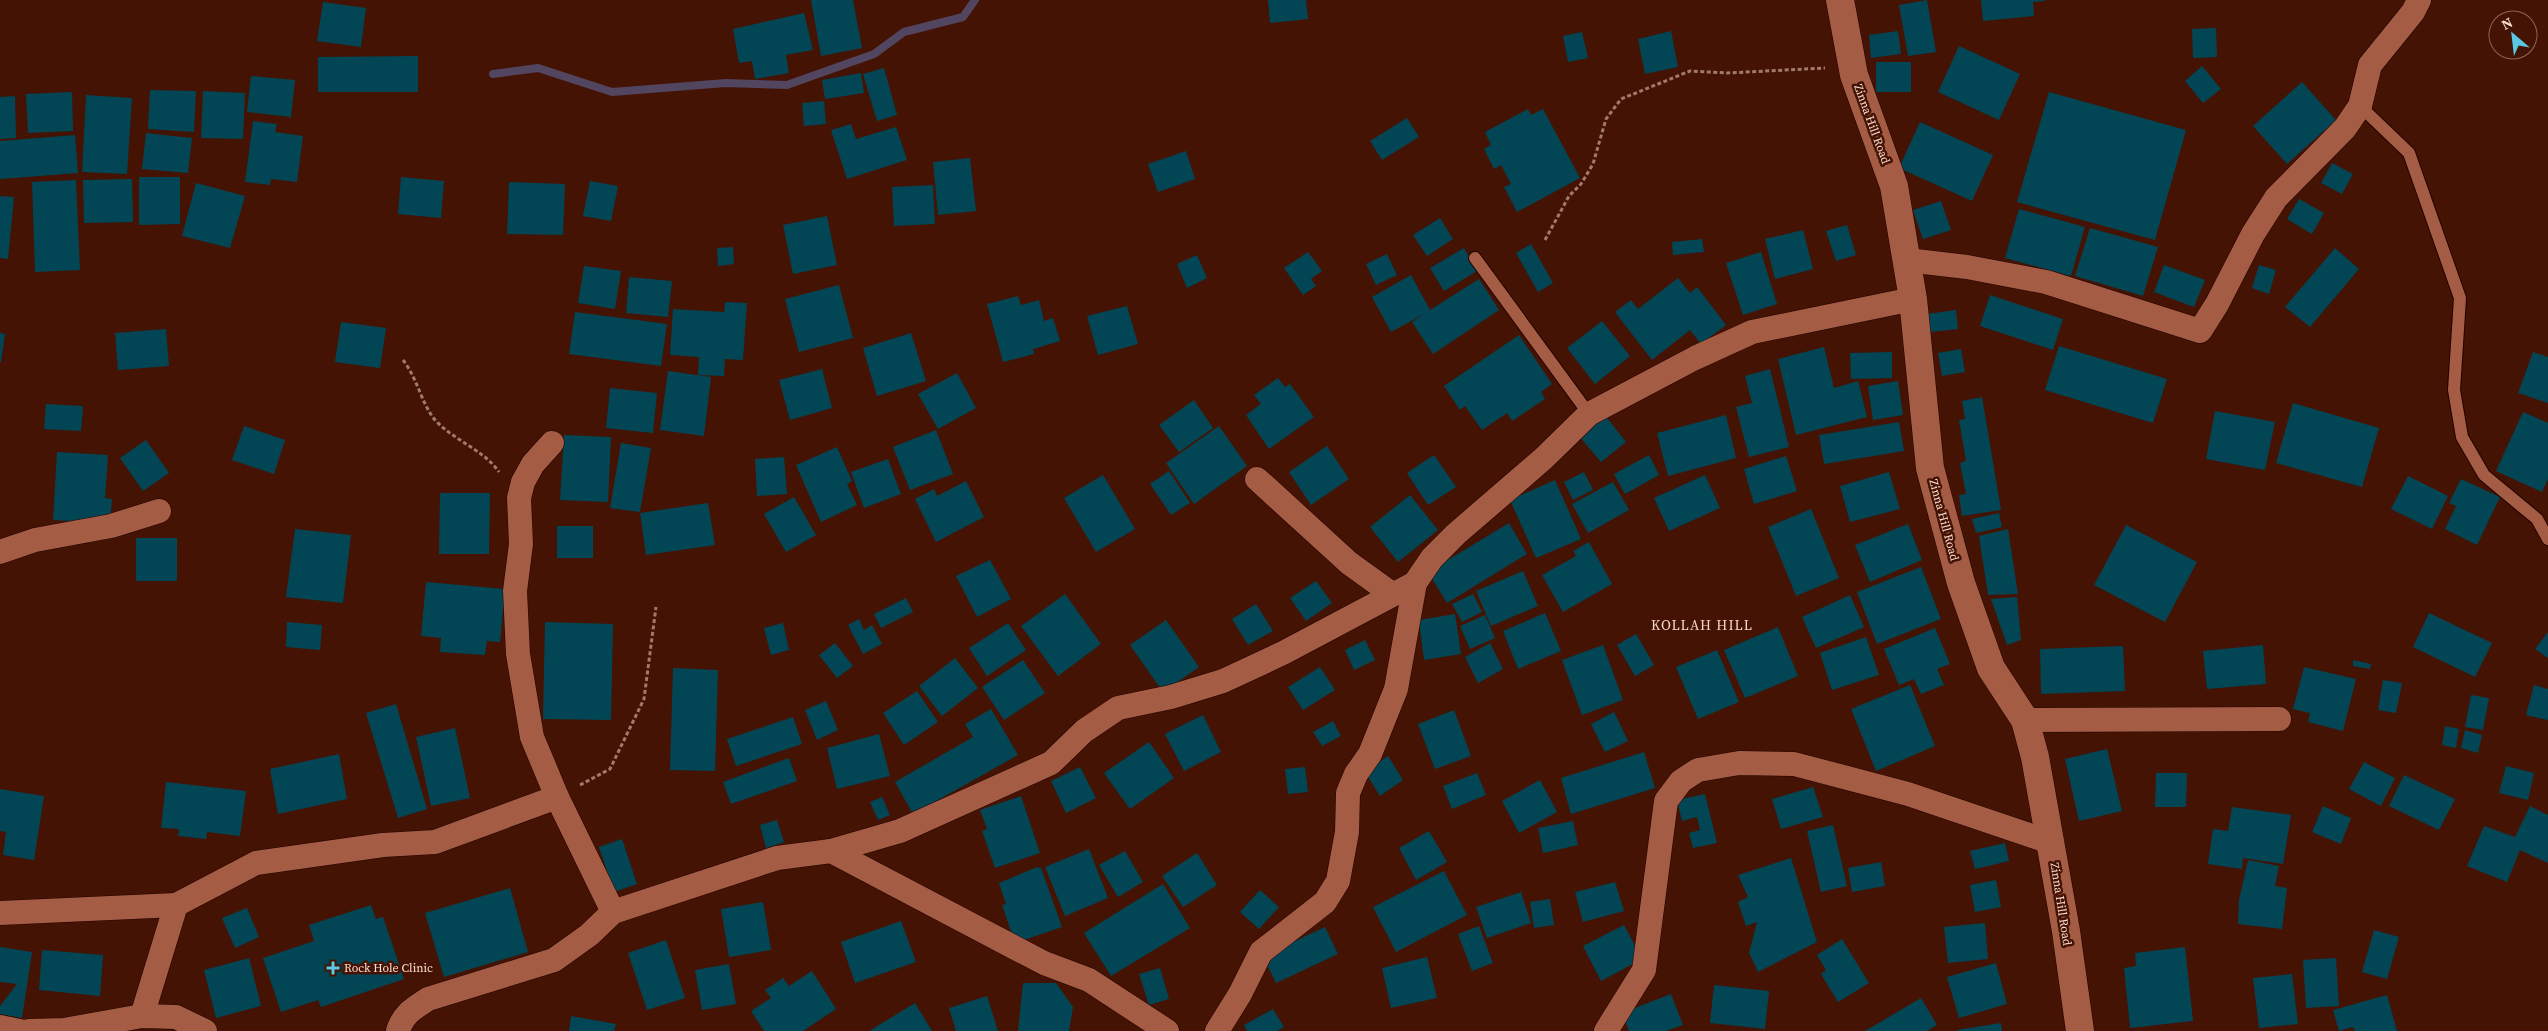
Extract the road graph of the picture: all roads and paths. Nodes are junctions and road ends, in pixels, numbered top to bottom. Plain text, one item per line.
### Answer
1 (1840, 0) edge
2 (2420, 0) edge
3 (1854, 75) junction
4 (2360, 106) junction
5 (1545, 240) dead end
6 (1475, 258) dead end
7 (1908, 260) junction
8 (1913, 299) junction
9 (403, 360) dead end
10 (1589, 414) junction
11 (552, 443) dead end
12 (1257, 480) dead end
13 (523, 482) junction
14 (158, 511) dead end
15 (2548, 539) edge
16 (0, 552) edge
17 (1415, 583) junction
18 (1392, 594) junction
19 (656, 607) dead end
20 (2279, 719) dead end
21 (2024, 720) junction
22 (557, 797) junction
23 (2050, 842) junction
24 (831, 851) junction
25 (176, 905) junction
26 (613, 912) junction
27 (0, 913) edge
28 (142, 1016) junction
29 (0, 1027) edge
30 (20, 1031) edge
31 (28, 1031) edge
32 (205, 1031) edge
33 (398, 1031) edge
34 (1167, 1031) edge
35 (1217, 1031) edge
36 (1606, 1031) edge
37 (2080, 1031) edge

1 - 3 street, Zinna Hill Road
2 - 4 street
3 - 5 path
3 - 7 street, Zinna Hill Road
4 - 7 street
4 - 15 lane
6 - 10 lane
7 - 8 street, Zinna Hill Road
8 - 10 street
8 - 21 street, Zinna Hill Road
9 - 13 path
10 - 17 street
11 - 13 street
12 - 18 street
13 - 22 street
14 - 16 street
17 - 18 street
17 - 35 street
18 - 24 street
19 - 22 path
20 - 21 street
21 - 23 street, Zinna Hill Road
22 - 25 street
22 - 26 street
23 - 36 street
23 - 37 street, Zinna Hill Road
24 - 26 street
24 - 34 street
25 - 27 street
25 - 28 street
26 - 33 street
28 - 31 street
28 - 32 street
29 - 30 street

